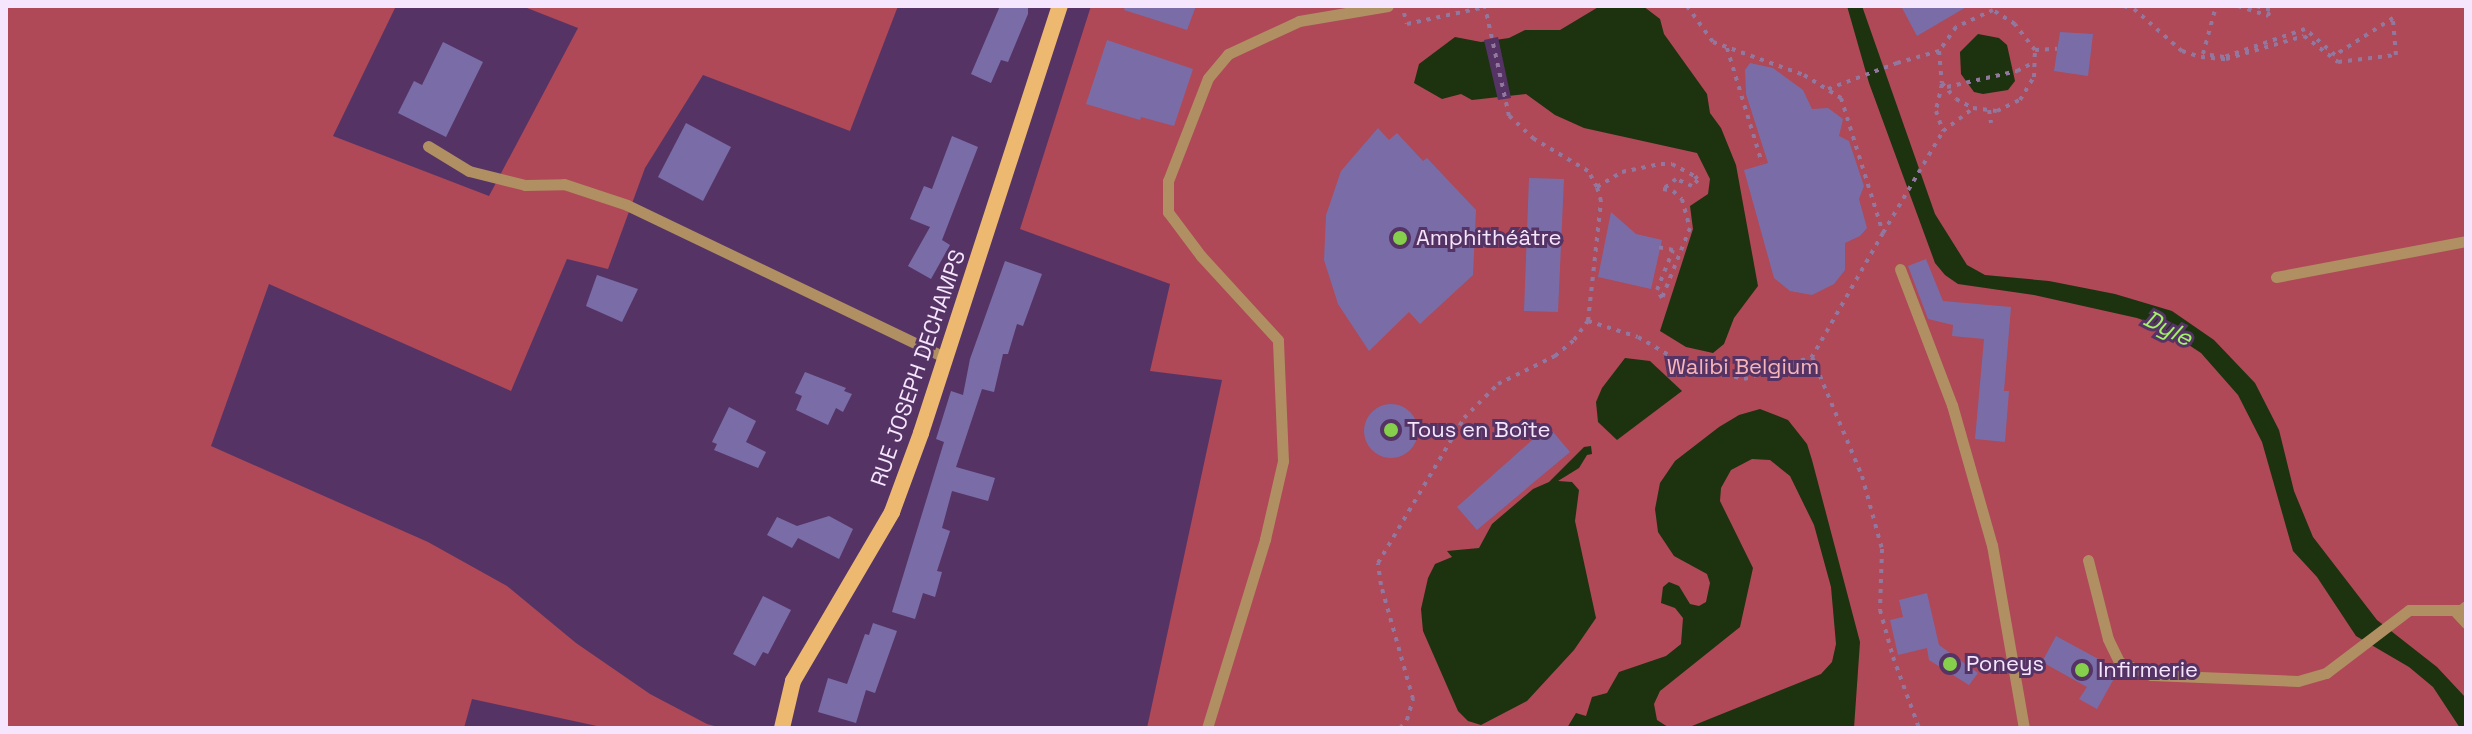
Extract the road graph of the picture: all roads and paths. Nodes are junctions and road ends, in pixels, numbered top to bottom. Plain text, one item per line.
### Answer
1 (1060, 6) edge
2 (1388, 6) edge
3 (1486, 6) edge
4 (1687, 6) edge
5 (2124, 6) edge
6 (2216, 6) edge
7 (2238, 6) edge
8 (2256, 6) edge
9 (2134, 7) edge
10 (1994, 8) edge
11 (1407, 24) dead end
12 (1727, 48) junction
13 (2057, 49) dead end
14 (2035, 50) junction
15 (1939, 51) junction
16 (2035, 62) junction
17 (1945, 85) junction
18 (1827, 89) junction
19 (1973, 108) junction
20 (1989, 110) junction
21 (1991, 123) dead end
22 (1943, 131) junction
23 (428, 146) dead end
24 (1762, 163) dead end
25 (1597, 187) junction
26 (1883, 233) junction
27 (2463, 243) edge
28 (1658, 247) dead end
29 (1673, 250) junction
30 (1681, 253) junction
31 (1900, 269) dead end
32 (2276, 277) dead end
33 (1588, 321) junction
34 (1812, 357) junction
35 (946, 358) junction
36 (2088, 560) dead end
37 (2460, 608) edge
38 (2466, 623) edge
39 (782, 728) edge
40 (1207, 728) edge
41 (1400, 728) edge
42 (1919, 728) edge
43 (2024, 728) edge

1 - 35 street, RUE JOSEPH DECHAMPS
2 - 40 lane
3 - 11 path
3 - 25 path
4 - 12 path
5 - 9 path
6 - 9 path
7 - 8 path
10 - 14 path
10 - 15 path
12 - 18 path
12 - 24 path
13 - 14 path
14 - 16 path
15 - 17 path
15 - 18 path
16 - 17 path
16 - 20 path
17 - 19 path
17 - 22 path
18 - 26 path
19 - 20 path
19 - 22 path
20 - 21 path
22 - 26 path
23 - 35 lane
25 - 30 path
25 - 33 path
26 - 34 path
27 - 32 lane
28 - 29 path
29 - 30 path
29 - 30 path
31 - 43 lane
33 - 34 path
33 - 41 path
34 - 42 path
35 - 39 street, RUE JOSEPH DECHAMPS
36 - 37 lane
37 - 38 lane

